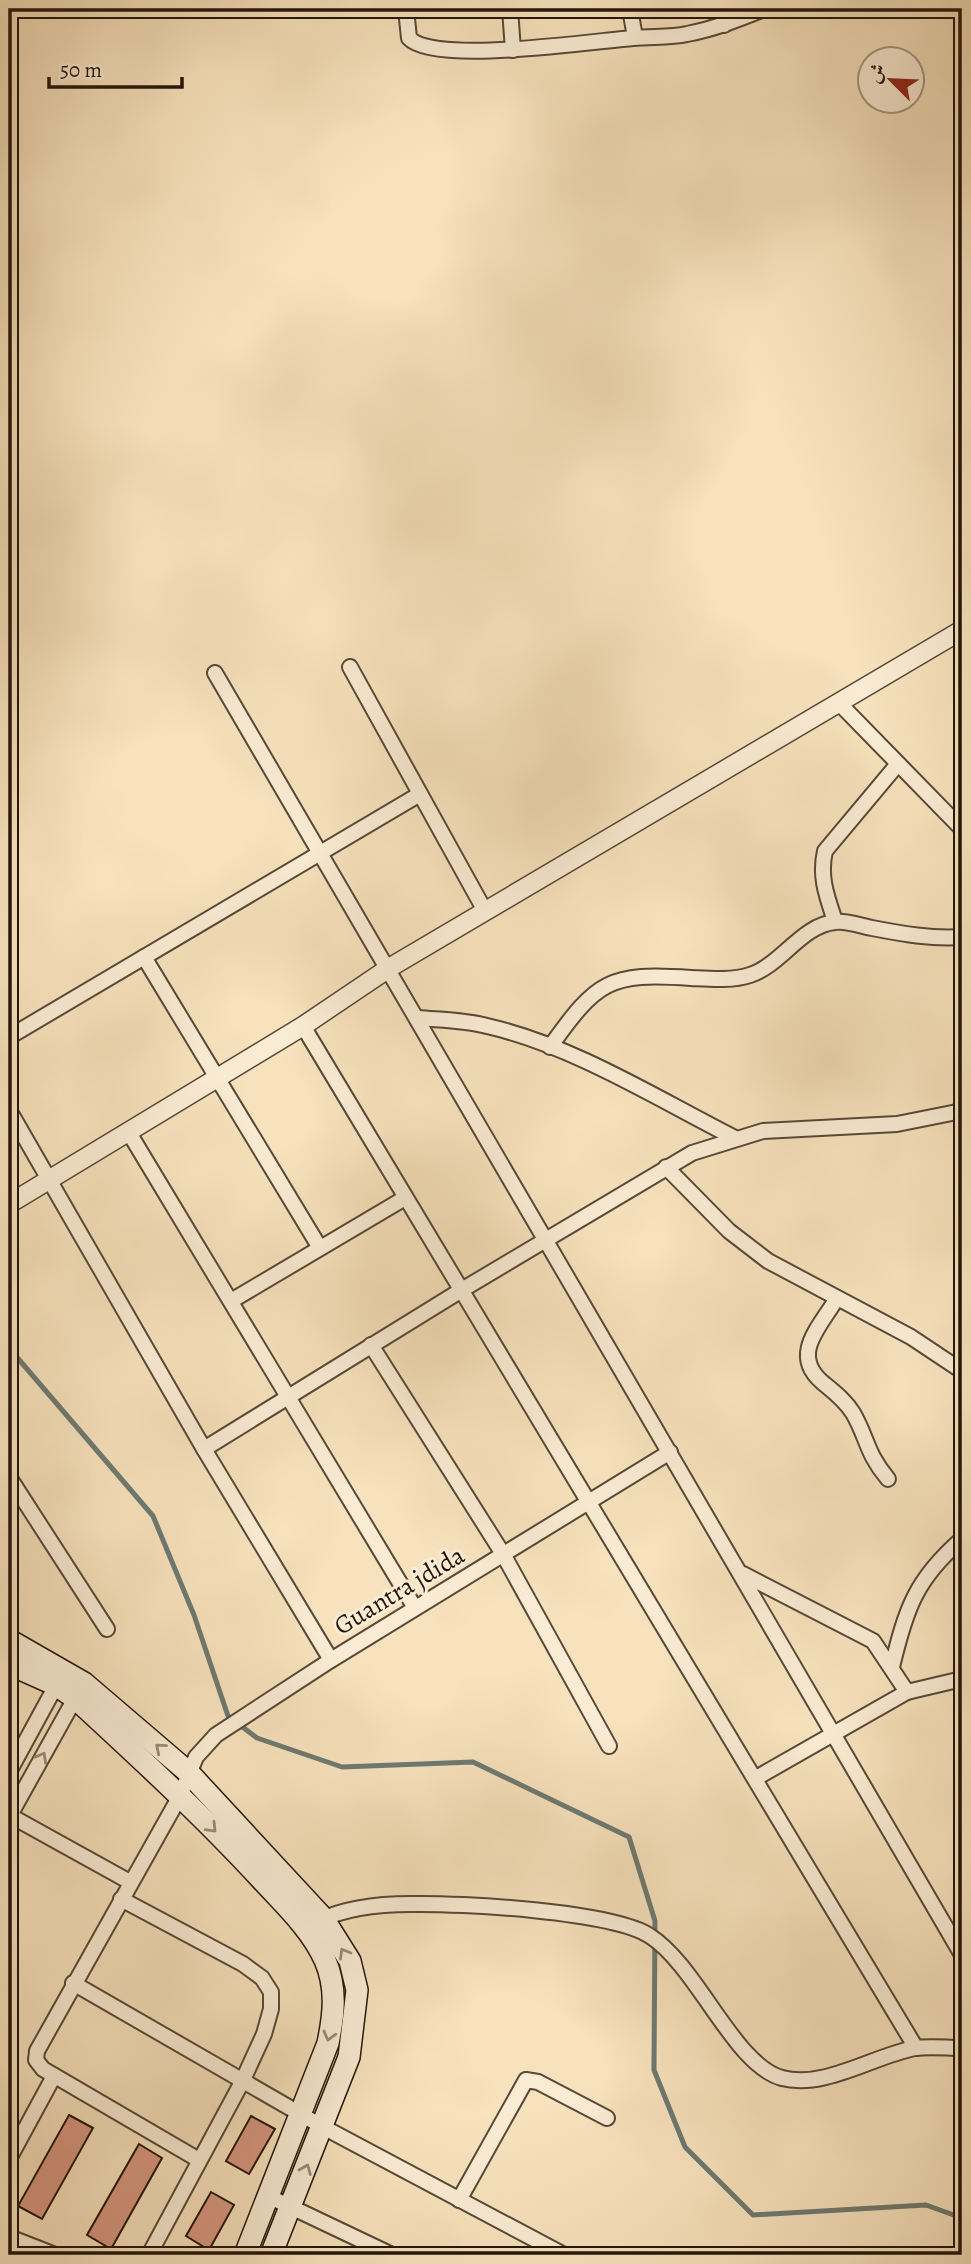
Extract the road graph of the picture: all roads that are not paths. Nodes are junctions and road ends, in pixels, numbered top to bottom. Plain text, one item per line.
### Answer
1 (406, 9) edge
2 (510, 9) edge
3 (629, 9) edge
4 (723, 9) edge
5 (764, 9) edge
6 (724, 25) junction
7 (635, 37) junction
8 (513, 50) junction
9 (962, 629) edge
10 (350, 667) dead end
11 (215, 673) dead end
12 (838, 702) junction
13 (897, 765) junction
14 (420, 794) junction
15 (962, 829) edge
16 (320, 852) junction
17 (485, 911) junction
18 (835, 921) junction
19 (962, 937) edge
20 (145, 957) junction
21 (389, 968) junction
22 (418, 1018) junction
23 (303, 1026) junction
24 (9, 1037) edge
25 (550, 1047) junction
26 (217, 1077) junction
27 (9, 1110) edge
28 (962, 1111) edge
29 (128, 1131) junction
30 (735, 1138) junction
31 (666, 1167) junction
32 (47, 1179) junction
33 (405, 1198) junction
34 (9, 1204) edge
35 (548, 1241) junction
36 (320, 1248) junction
37 (460, 1291) junction
38 (837, 1298) junction
39 (231, 1301) junction
40 (371, 1346) junction
41 (962, 1371) edge
42 (289, 1398) junction
43 (204, 1449) junction
44 (670, 1452) junction
45 (9, 1477) edge
46 (888, 1479) dead end
47 (588, 1503) junction
48 (962, 1539) edge
49 (503, 1554) junction
50 (741, 1573) junction
51 (415, 1608) junction
52 (107, 1629) dead end
53 (9, 1640) edge
54 (331, 1660) junction
55 (9, 1664) edge
56 (892, 1667) junction
57 (60, 1677) junction
58 (961, 1680) edge
59 (79, 1691) junction
60 (907, 1692) junction
61 (834, 1735) junction
62 (609, 1746) dead end
63 (9, 1772) edge
64 (188, 1772) junction
65 (756, 1778) junction
66 (180, 1796) junction
67 (9, 1816) edge
68 (130, 1882) junction
69 (121, 1899) junction
70 (314, 1923) junction
71 (962, 1955) edge
72 (74, 1983) junction
73 (916, 2048) junction
74 (962, 2048) edge
75 (54, 2076) junction
76 (242, 2082) junction
77 (301, 2115) junction
78 (607, 2118) dead end
79 (323, 2127) junction
80 (9, 2159) edge
81 (199, 2160) junction
82 (270, 2197) junction
83 (459, 2200) junction
84 (291, 2206) junction
85 (9, 2237) edge
86 (55, 2255) edge
87 (149, 2255) edge
88 (245, 2255) edge
89 (271, 2255) edge
90 (392, 2255) edge
91 (564, 2255) edge

1 - 8 street
2 - 8 street
3 - 7 street
4 - 6 street
5 - 6 street
6 - 7 street
7 - 8 street
9 - 12 street
10 - 14 street
11 - 16 street
12 - 13 street
12 - 17 street
13 - 15 street
13 - 18 street
14 - 16 street
14 - 17 street
16 - 20 street
16 - 21 street
17 - 21 street
18 - 19 street
18 - 25 street
20 - 24 street
20 - 26 street
21 - 22 street
21 - 23 street
22 - 25 street
22 - 35 street
23 - 26 street
23 - 33 street
25 - 30 street
26 - 29 street
26 - 36 street
27 - 32 street
28 - 30 street
29 - 32 street
29 - 39 street
30 - 31 street
31 - 35 street
31 - 38 street
32 - 34 street
32 - 43 street
33 - 36 street
33 - 37 street
35 - 37 street
35 - 44 street
36 - 39 street
37 - 40 street
37 - 47 street
38 - 41 street
38 - 46 street
39 - 42 street
40 - 42 street
40 - 49 street
42 - 43 street
42 - 51 street
43 - 54 street
44 - 47 street, Guantra jdida
44 - 50 street
45 - 52 street
47 - 49 street, Guantra jdida
47 - 65 street
48 - 56 street
49 - 51 street, Guantra jdida
49 - 62 street
50 - 56 street
50 - 61 street
51 - 54 street, Guantra jdida
53 - 57 main road
54 - 64 street, Guantra jdida
55 - 57 main road
56 - 60 street
57 - 59 main road
57 - 63 street
58 - 60 street
64 -> 59 main road
59 - 66 main road
67 -> 59 street
60 - 61 street
61 - 65 street
61 - 71 street
64 - 66 street, Guantra jdida
64 - 70 main road
65 - 73 street
66 - 68 street, Guantra jdida
66 -> 70 main road
67 - 68 street
68 - 69 street, Guantra jdida
69 - 72 street, Guantra jdida
69 - 76 street
70 - 73 street
70 -> 77 main road
79 -> 70 main road
72 - 75 street, Guantra jdida
72 - 76 street
73 - 74 street
75 - 80 street
75 - 81 street
76 - 77 street
76 - 81 street
77 - 79 street
77 - 82 main road
78 - 83 street
79 - 83 street
84 -> 79 main road
81 - 87 street
82 - 84 street
82 - 88 main road
83 - 91 street
84 - 89 main road
84 - 90 street
85 - 86 street

